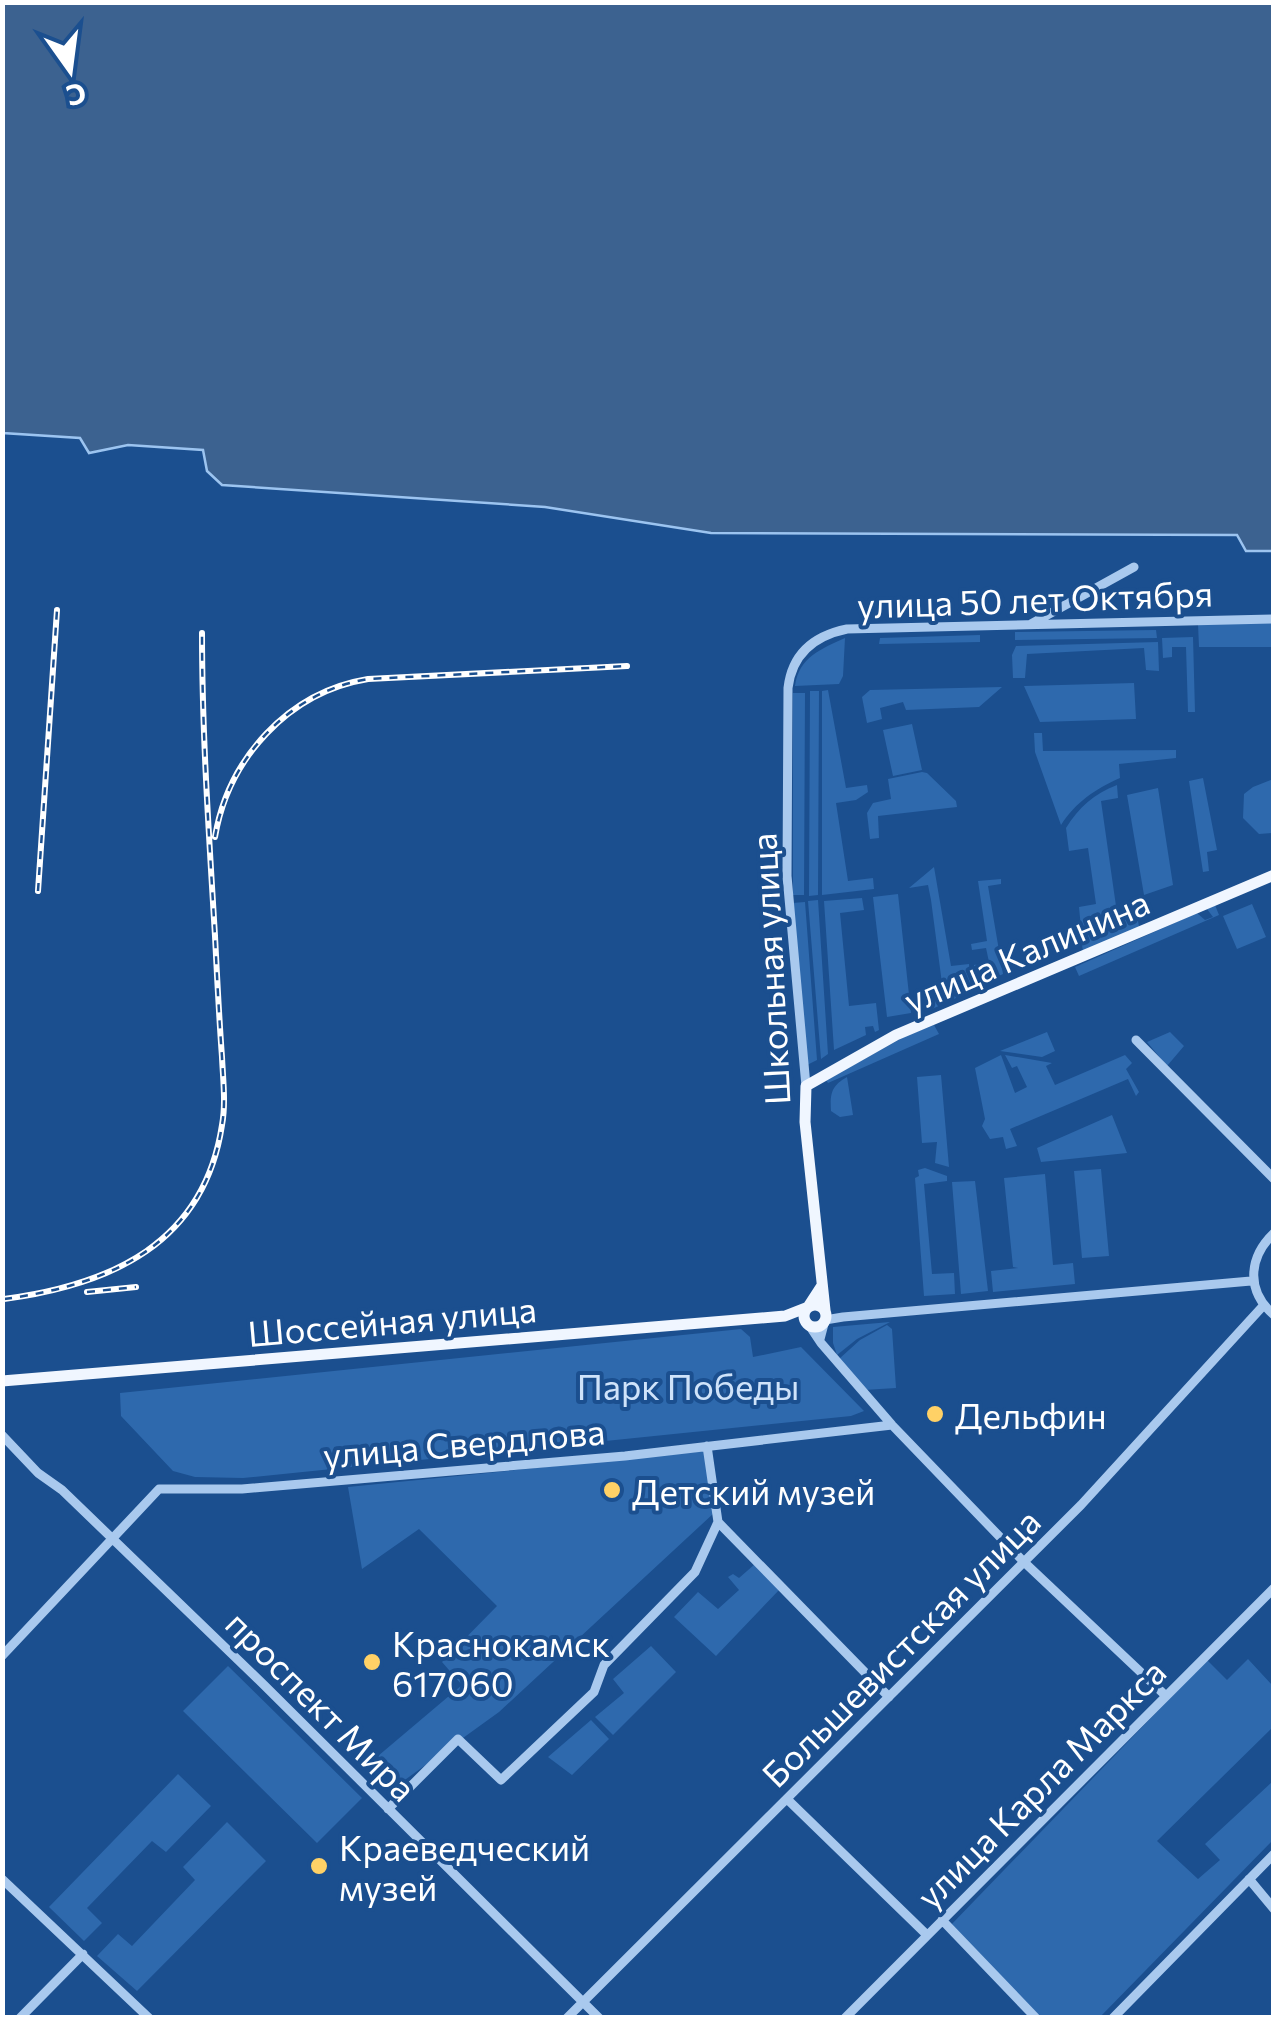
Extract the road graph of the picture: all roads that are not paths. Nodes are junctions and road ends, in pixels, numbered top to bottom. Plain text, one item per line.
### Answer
1 (1134, 567) dead end
2 (1274, 619) edge
3 (1029, 626) junction
4 (802, 650) joint
5 (1274, 875) edge
6 (1136, 1040) dead end
7 (806, 1086) junction
8 (1272, 1174) edge
9 (1274, 1233) edge
10 (1251, 1280) junction
11 (821, 1287) junction
12 (808, 1306) junction
13 (1263, 1306) junction
14 (825, 1315) junction
15 (1274, 1315) edge
16 (786, 1316) junction
17 (809, 1325) junction
18 (820, 1343) junction
19 (2, 1381) edge
20 (892, 1425) junction
21 (2, 1435) edge
22 (707, 1446) junction
23 (718, 1522) junction
24 (113, 1540) junction
25 (1024, 1562) junction
26 (1274, 1588) edge
27 (2, 1656) edge
28 (1166, 1696) junction
29 (889, 1697) junction
30 (787, 1799) junction
31 (388, 1809) junction
32 (1274, 1854) edge
33 (1249, 1879) junction
34 (2, 1880) edge
35 (1274, 1909) edge
36 (942, 1920) junction
37 (927, 1934) junction
38 (83, 1954) junction
39 (582, 2002) junction
40 (20, 2018) edge
41 (150, 2018) edge
42 (567, 2018) edge
43 (599, 2018) edge
44 (844, 2018) edge
45 (1036, 2018) edge
46 (1113, 2018) edge

1 - 3 street
2 - 3 street, улица 50 лет Октября
3 - 4 street, улица 50 лет Октября
4 - 7 street, Школьная улица
5 - 7 main road, улица Калинина
6 - 8 street
7 - 11 main road, Школьная улица
9 - 10 street
10 - 13 street
10 - 14 street
11 - 12 main road
11 - 14 main road, Школьная улица
12 - 14 main road
12 - 16 main road
12 - 17 main road
13 - 15 street
13 - 25 street, Большевистская улица
14 - 17 main road
14 - 18 street
16 - 17 main road
16 - 19 main road, Шоссейная улица
17 - 18 street
18 - 20 street
20 - 22 street, улица Свердлова
20 - 25 street
21 - 24 street, проспект Мира
22 - 23 street
22 - 24 street, улица Свердлова
23 - 29 street
23 - 31 street
24 - 27 street
24 - 31 street, проспект Мира
25 - 28 street
25 - 29 street, Большевистская улица
26 - 28 street, улица Карла Маркса
28 - 36 street, улица Карла Маркса
29 - 30 street, Большевистская улица
30 - 37 street
30 - 39 street, Большевистская улица
31 - 39 street, проспект Мира
32 - 33 street
33 - 35 street
33 - 46 street
34 - 38 street
36 - 37 street, улица Карла Маркса
36 - 45 street
37 - 44 street, улица Карла Маркса
38 - 40 street
38 - 41 street
39 - 42 street, Большевистская улица
39 - 43 street, проспект Мира

